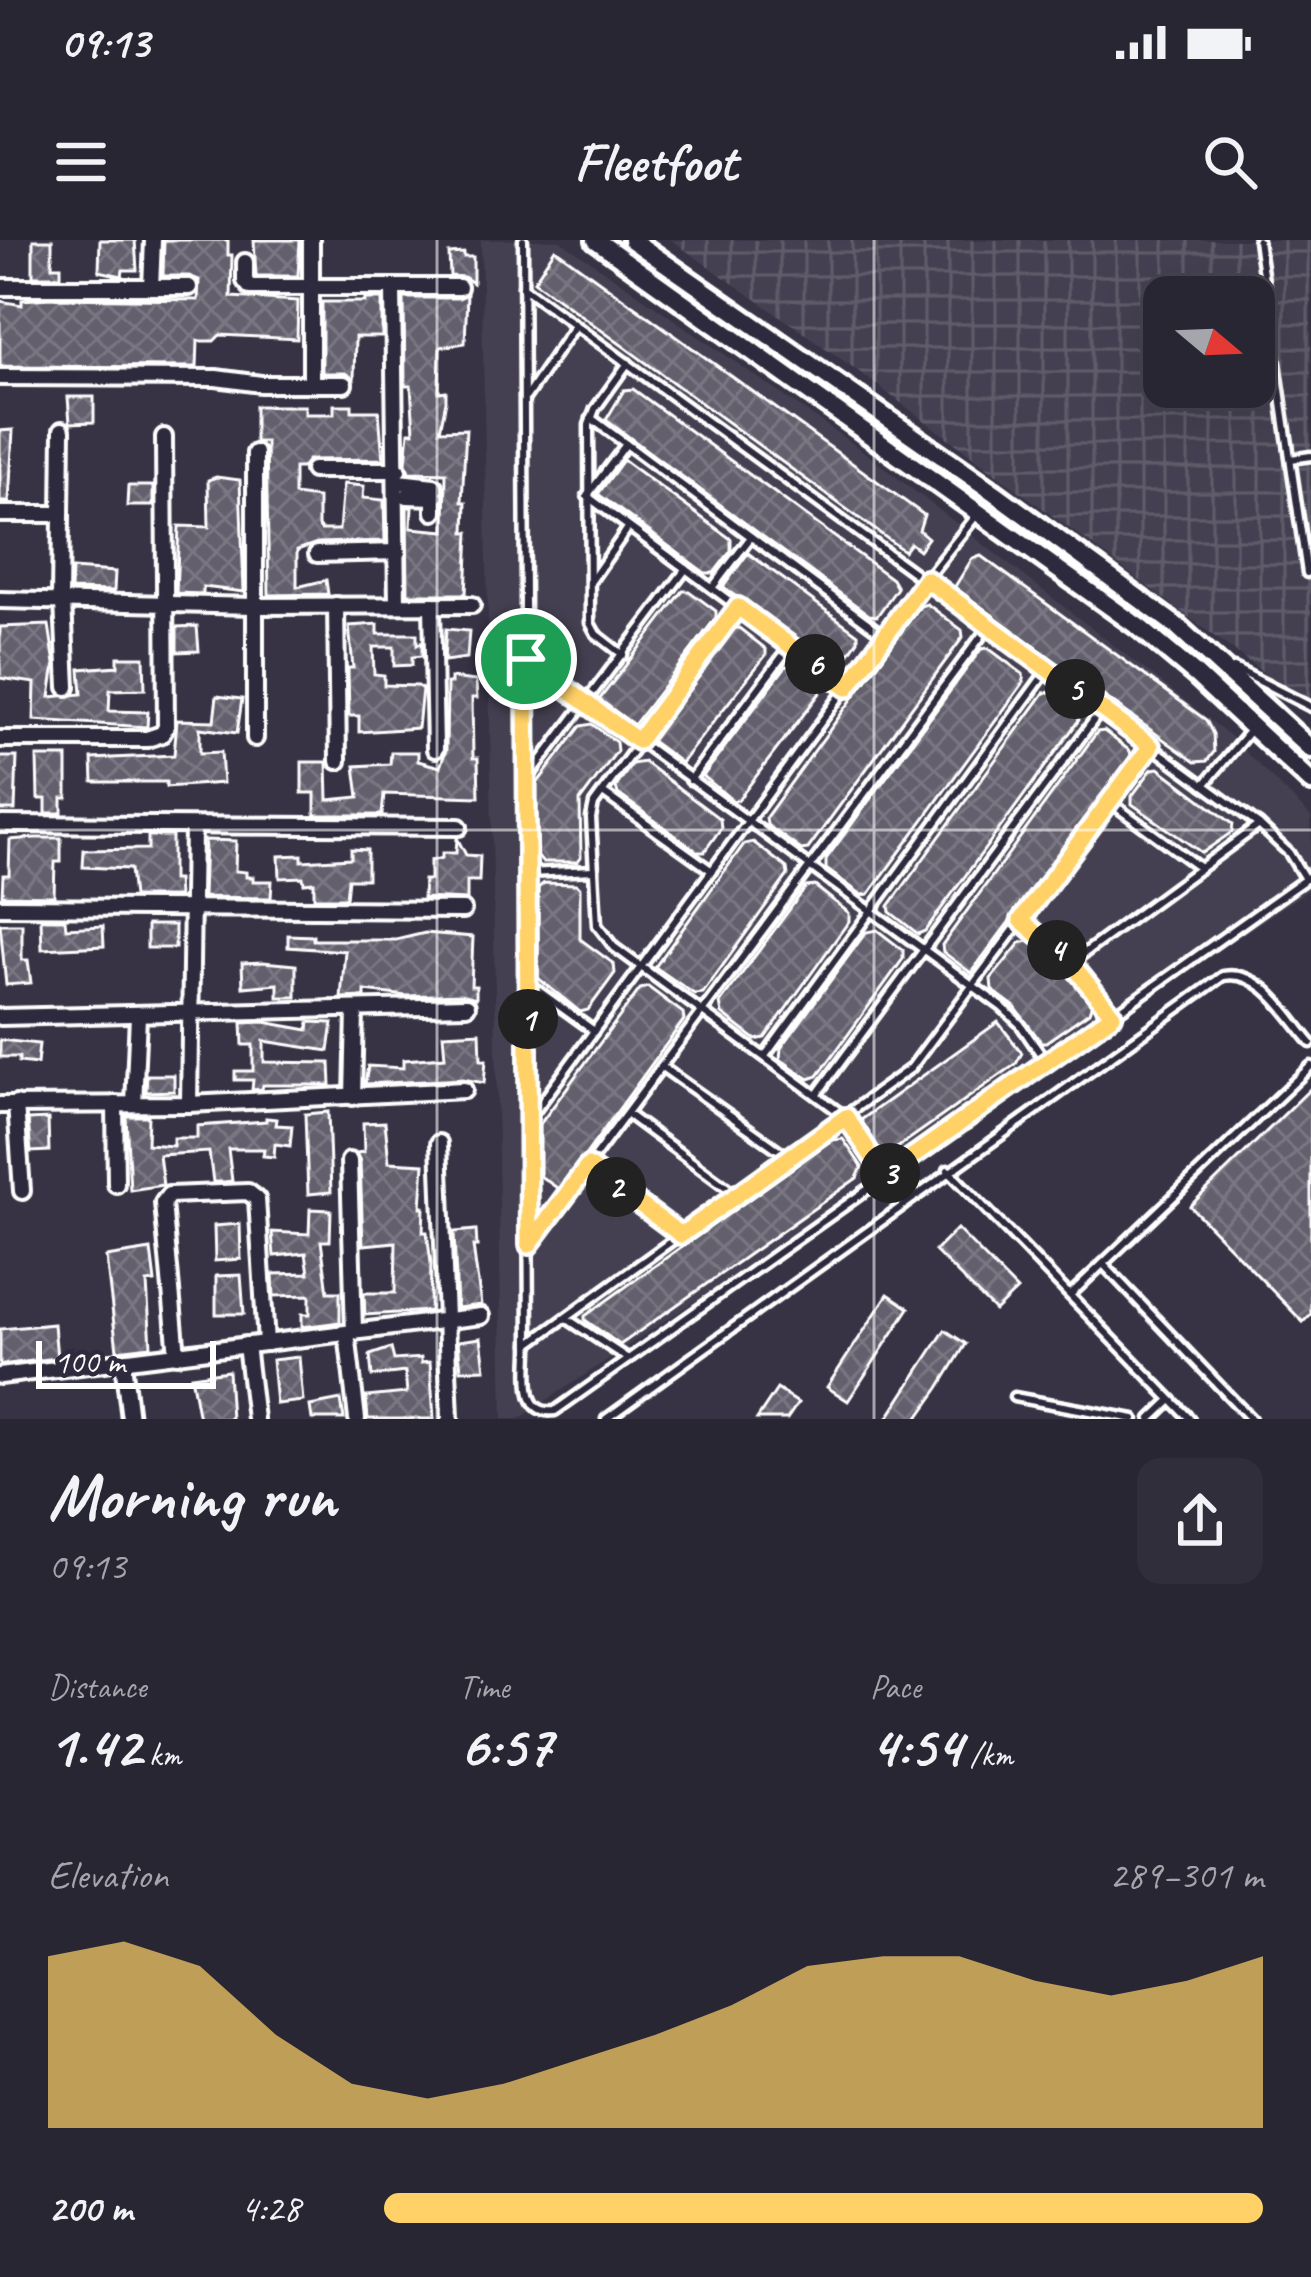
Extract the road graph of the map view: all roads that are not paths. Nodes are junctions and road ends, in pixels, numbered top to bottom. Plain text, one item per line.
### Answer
1 (153, 240) edge
2 (311, 240) edge
3 (523, 240) edge
4 (596, 240) edge
5 (632, 240) edge
6 (1258, 240) edge
7 (245, 262) dead end
8 (0, 287) edge
9 (151, 287) junction
10 (189, 287) dead end
11 (459, 287) dead end
12 (523, 287) junction
13 (310, 288) junction
14 (393, 288) junction
15 (575, 325) junction
16 (628, 363) junction
17 (0, 377) edge
18 (311, 384) junction
19 (344, 384) dead end
20 (524, 400) junction
21 (591, 418) junction
22 (62, 430) dead end
23 (164, 437) dead end
24 (626, 444) junction
25 (255, 453) dead end
26 (1311, 456) edge
27 (1291, 459) junction
28 (313, 470) dead end
29 (401, 482) junction
30 (995, 493) junction
31 (587, 496) junction
32 (435, 504) dead end
33 (979, 513) junction
34 (0, 514) edge
35 (61, 514) junction
36 (628, 527) junction
37 (752, 537) junction
38 (398, 552) junction
39 (317, 554) dead end
40 (686, 569) junction
41 (1307, 573) dead end
42 (926, 579) junction
43 (589, 584) junction
44 (712, 588) junction
45 (0, 600) edge
46 (61, 601) junction
47 (166, 604) junction
48 (336, 605) junction
49 (397, 605) junction
50 (432, 605) junction
51 (472, 605) dead end
52 (255, 606) junction
53 (738, 607) junction
54 (989, 625) junction
55 (885, 636) junction
56 (790, 646) junction
57 (623, 656) junction
58 (526, 659) junction
59 (1218, 660) junction
60 (1048, 669) junction
61 (67, 687) dead end
62 (847, 688) junction
63 (587, 704) junction
64 (1311, 707) edge
65 (1102, 709) junction
66 (1254, 727) junction
67 (256, 738) dead end
68 (0, 739) edge
69 (638, 741) junction
70 (1151, 746) junction
71 (435, 749) dead end
72 (1311, 749) edge
73 (338, 761) dead end
74 (527, 780) junction
75 (690, 780) junction
76 (1311, 782) edge
77 (1204, 785) junction
78 (601, 792) junction
79 (1110, 802) junction
80 (747, 823) junction
81 (0, 824) edge
82 (1258, 825) junction
83 (459, 826) dead end
84 (193, 827) junction
85 (1200, 868) junction
86 (812, 869) junction
87 (594, 870) junction
88 (712, 871) junction
89 (527, 873) junction
90 (1308, 877) edge
91 (0, 907) edge
92 (192, 907) junction
93 (463, 910) dead end
94 (872, 912) junction
95 (1021, 920) junction
96 (922, 949) junction
97 (1071, 963) junction
98 (642, 966) junction
99 (528, 983) junction
100 (973, 986) junction
101 (467, 1006) dead end
102 (355, 1011) junction
103 (704, 1012) junction
104 (190, 1015) junction
105 (1113, 1015) junction
106 (137, 1016) junction
107 (0, 1017) edge
108 (594, 1031) junction
109 (1311, 1043) edge
110 (765, 1056) junction
111 (1046, 1062) junction
112 (662, 1066) junction
113 (1311, 1066) edge
114 (464, 1090) dead end
115 (817, 1094) junction
116 (353, 1097) junction
117 (8, 1104) edge
118 (115, 1104) junction
119 (134, 1104) junction
120 (189, 1104) junction
121 (627, 1114) junction
122 (846, 1117) junction
123 (528, 1120) junction
124 (439, 1143) dead end
125 (790, 1158) junction
126 (349, 1161) dead end
127 (588, 1166) junction
128 (948, 1171) junction
129 (885, 1176) junction
130 (116, 1184) dead end
131 (22, 1191) dead end
132 (737, 1196) junction
133 (681, 1235) junction
134 (529, 1245) junction
135 (1103, 1264) junction
136 (1070, 1295) junction
137 (481, 1316) dead end
138 (566, 1318) junction
139 (443, 1321) junction
140 (350, 1333) junction
141 (266, 1343) junction
142 (529, 1344) junction
143 (246, 1346) junction
144 (176, 1354) junction
145 (628, 1359) junction
146 (123, 1362) junction
147 (0, 1376) edge
148 (1014, 1397) dead end
149 (1171, 1400) junction
150 (130, 1419) edge
151 (255, 1419) edge
152 (357, 1419) edge
153 (450, 1419) edge
154 (607, 1419) edge
155 (1134, 1419) edge
156 (1151, 1419) edge
157 (1190, 1419) edge
158 (1251, 1419) edge

1 - 9 street
2 - 13 street
3 - 12 lane
4 - 33 street
5 - 30 street
6 - 27 lane
7 - 13 street
8 - 9 street
9 - 10 street
11 - 14 street
12 - 15 lane
12 - 20 lane
13 - 14 street
13 - 18 street
14 - 29 street
15 - 16 lane
15 - 20 lane
16 - 21 lane
16 - 42 lane
17 - 18 street
18 - 19 street
20 - 58 lane
21 - 24 lane
21 - 31 lane
22 - 35 street
23 - 47 street
24 - 31 lane
24 - 37 lane
25 - 52 street
26 - 27 lane
27 - 41 lane
28 - 29 street
29 - 32 street
29 - 38 street
30 - 33 street
30 - 59 street
31 - 36 lane
31 - 43 lane
33 - 42 lane
33 - 66 street
34 - 35 street
35 - 46 street
36 - 40 lane
36 - 43 lane
37 - 44 lane
37 - 55 lane
38 - 39 street
38 - 49 street
40 - 44 lane
40 - 57 lane
42 - 54 lane
42 - 55 lane
43 - 57 lane
44 - 53 lane
45 - 46 street
46 - 47 street
46 - 61 street
47 - 52 street
47 - 68 street
48 - 49 street
48 - 52 street
48 - 73 street
49 - 50 street
50 - 51 street
50 - 71 street
52 - 67 street
53 - 56 lane
53 - 69 lane
54 - 60 lane
54 - 86 lane
55 - 62 lane
56 - 62 lane
56 - 75 lane
57 - 63 lane
58 - 63 lane
58 - 74 lane
59 - 64 lane
59 - 72 street
60 - 65 lane
60 - 94 lane
62 - 80 lane
63 - 69 lane
63 - 74 lane
65 - 70 lane
65 - 96 lane
66 - 76 street
66 - 77 lane
69 - 75 lane
69 - 78 lane
70 - 77 lane
70 - 79 lane
74 - 89 lane
75 - 80 lane
77 - 82 lane
78 - 87 lane
78 - 88 lane
79 - 85 lane
79 - 95 lane
80 - 86 lane
80 - 88 lane
81 - 84 street
82 - 85 lane
82 - 90 lane
83 - 84 street
84 - 92 street
85 - 97 lane
86 - 94 lane
86 - 103 lane
87 - 89 lane
87 - 98 lane
88 - 98 lane
89 - 99 lane
90 - 105 lane
91 - 92 street
92 - 93 street
92 - 104 street
94 - 96 lane
94 - 110 lane
95 - 97 lane
95 - 100 lane
96 - 100 lane
96 - 115 lane
97 - 105 lane
98 - 103 lane
98 - 108 lane
99 - 108 lane
99 - 123 lane
100 - 111 lane
100 - 122 lane
101 - 102 street
102 - 104 street
102 - 116 street
103 - 110 lane
103 - 112 lane
104 - 106 street
104 - 120 street
105 - 111 lane
106 - 107 street
106 - 119 street
108 - 123 lane
109 - 128 lane
110 - 115 lane
111 - 129 lane
112 - 121 lane
112 - 125 lane
113 - 135 lane
114 - 116 street
115 - 122 lane
116 - 120 street
117 - 118 street
117 - 131 street
118 - 119 street
118 - 130 street
119 - 120 street
121 - 127 lane
121 - 132 lane
122 - 125 lane
122 - 129 lane
123 - 134 lane
124 - 139 street
125 - 132 lane
126 - 140 street
127 - 133 lane
127 - 134 lane
128 - 136 lane
128 - 154 lane
129 - 145 lane
132 - 133 lane
133 - 138 lane
134 - 142 lane
135 - 136 lane
135 - 158 lane
136 - 149 lane
137 - 139 street
138 - 142 lane
138 - 145 lane
139 - 140 street
139 - 153 street
140 - 141 street
140 - 152 street
141 - 143 street
141 - 144 street
142 - 145 lane
143 - 144 street
143 - 151 street
144 - 146 street
146 - 147 street
146 - 150 street
148 - 155 lane
149 - 156 lane
149 - 157 lane

